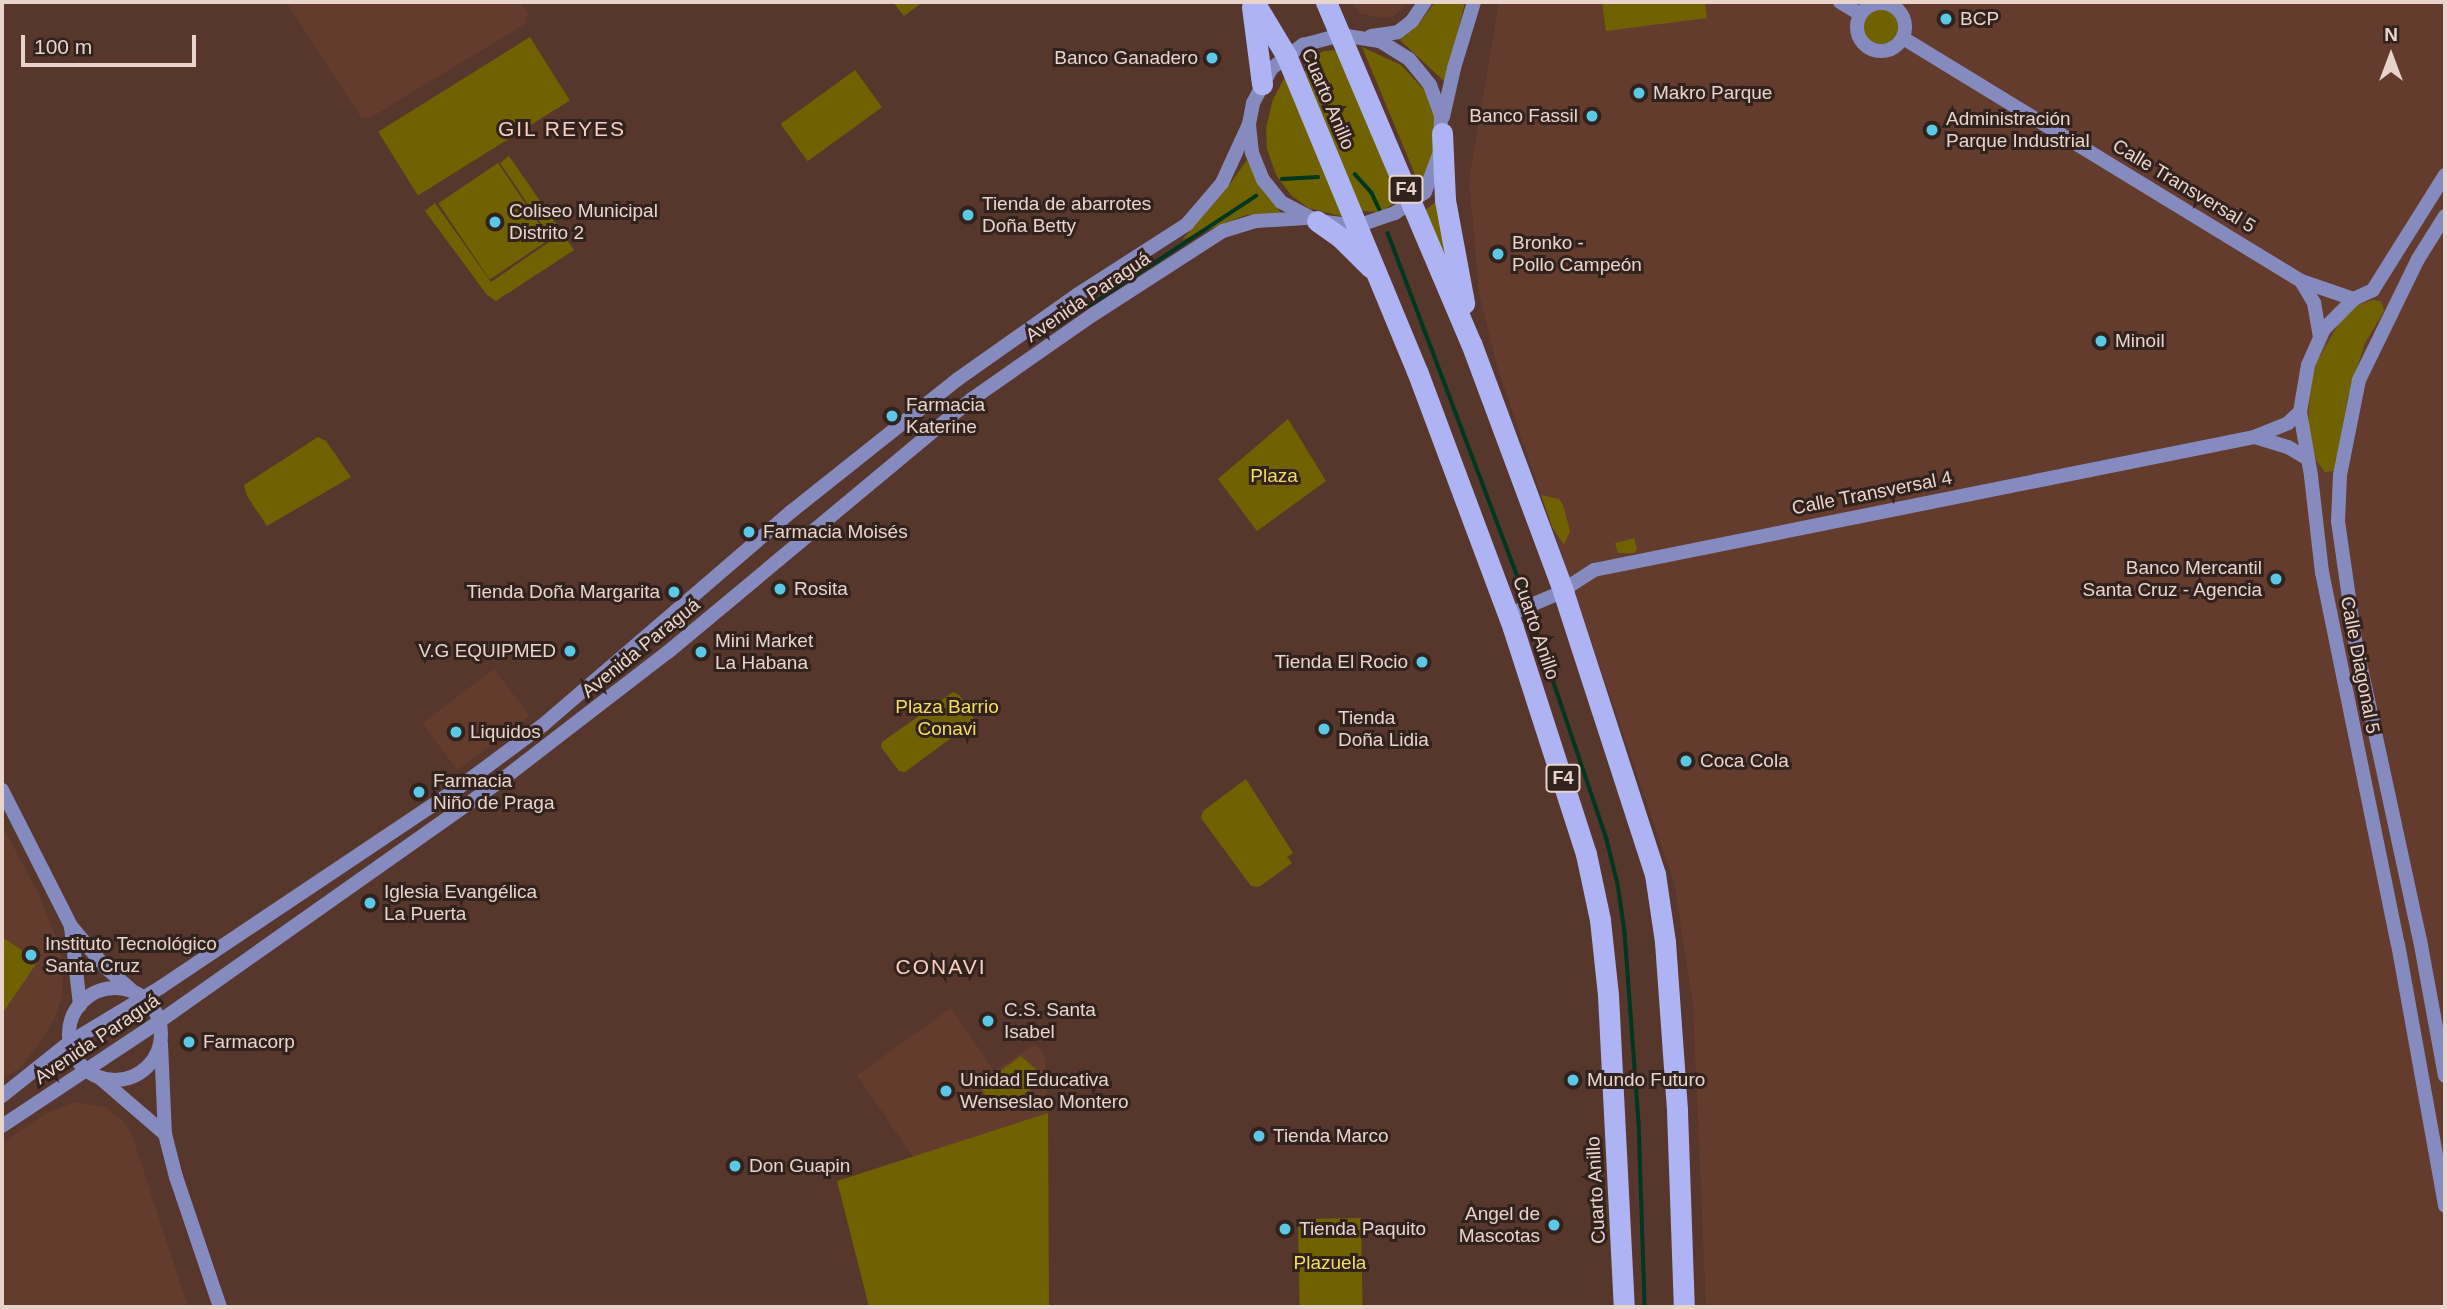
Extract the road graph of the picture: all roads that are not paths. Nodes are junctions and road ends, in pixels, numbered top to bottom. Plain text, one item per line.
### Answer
1 (1253, 2) edge
2 (1325, 2) edge
3 (1425, 2) edge
4 (1474, 2) edge
5 (1840, 2) edge
6 (1860, 14) junction
7 (1341, 35) junction
8 (1364, 37) junction
9 (1903, 38) junction
10 (1286, 55) junction
11 (1262, 84) junction
12 (1250, 124) junction
13 (1442, 129) junction
14 (2445, 175) edge
15 (1411, 201) junction
16 (2445, 216) edge
17 (1311, 220) junction
18 (1357, 226) junction
19 (1378, 276) junction
20 (2301, 281) junction
21 (2373, 290) junction
22 (2354, 299) junction
23 (2392, 311) junction
24 (2320, 337) junction
25 (1471, 343) junction
26 (2300, 412) junction
27 (2254, 437) junction
28 (2308, 459) junction
29 (2340, 475) junction
30 (2311, 476) junction
31 (2316, 521) junction
32 (2338, 521) junction
33 (1554, 595) junction
34 (1518, 612) junction
35 (2383, 780) junction
36 (2364, 785) junction
37 (2, 790) edge
38 (71, 926) junction
39 (138, 994) junction
40 (80, 1005) junction
41 (160, 1021) junction
42 (161, 1039) junction
43 (70, 1042) junction
44 (93, 1073) junction
45 (2445, 1076) edge
46 (2, 1096) edge
47 (2, 1126) edge
48 (165, 1134) junction
49 (2445, 1206) edge
50 (220, 1307) edge
51 (1624, 1307) edge
52 (1684, 1307) edge

1 - 10 highway, Cuarto Anillo / F4
1 - 11 highway
2 - 7 highway, Cuarto Anillo / F4
3 - 8 main road
4 - 13 main road
5 - 6 main road
6 - 9 main road
6 - 9 main road
7 - 8 main road
7 - 10 main road
7 - 15 highway, Cuarto Anillo / F4
8 - 13 main road
9 - 20 main road, Calle Transversal 5
10 - 11 main road
10 - 18 highway, Cuarto Anillo / F4
11 - 12 main road, Avenida Paraguá
12 - 17 main road
12 - 39 main road, Avenida Paraguá
13 - 15 main road
13 - 25 highway
14 - 21 main road
15 - 18 main road
15 - 25 highway, Cuarto Anillo / F4
16 - 23 main road, Calle Diagonal 5
17 - 18 main road, Avenida Paraguá
17 - 19 highway
17 - 41 main road, Avenida Paraguá
18 - 19 highway, Cuarto Anillo / F4
19 - 34 highway, Cuarto Anillo / F4
20 - 22 main road, Calle Transversal 5
20 - 24 main road
21 - 22 main road, Calle Diagonal 5
21 - 23 main road
22 - 24 main road, Calle Diagonal 5
23 - 29 main road, Calle Diagonal 5
24 - 26 main road, Calle Diagonal 5
25 - 33 highway, Cuarto Anillo / F4
26 - 27 main road, Calle Transversal 4
26 - 28 main road, Calle Diagonal 5
27 - 28 main road, Calle Transversal 4
27 - 33 main road, Calle Transversal 4
28 - 30 main road, Calle Diagonal 5
29 - 30 main road
29 - 32 main road, Calle Diagonal 5
30 - 31 main road, Calle Diagonal 5
31 - 32 main road
31 - 36 main road, Calle Diagonal 5
32 - 35 main road, Calle Diagonal 5
33 - 34 main road, Calle Transversal 4
33 - 52 highway, Cuarto Anillo / F4
34 - 51 highway, Cuarto Anillo / F4
35 - 36 main road
35 - 45 main road, Calle Diagonal 5
36 - 49 main road, Calle Diagonal 5
37 - 38 main road
38 - 39 main road
38 - 40 main road
39 - 40 main road
39 - 41 main road
39 - 43 main road, Avenida Paraguá
40 - 43 main road
41 - 42 main road
41 - 44 main road, Avenida Paraguá
42 - 44 main road
42 - 48 main road
43 - 44 main road
43 - 46 main road, Avenida Paraguá
44 - 47 main road, Avenida Paraguá
44 - 48 main road
48 - 50 main road

